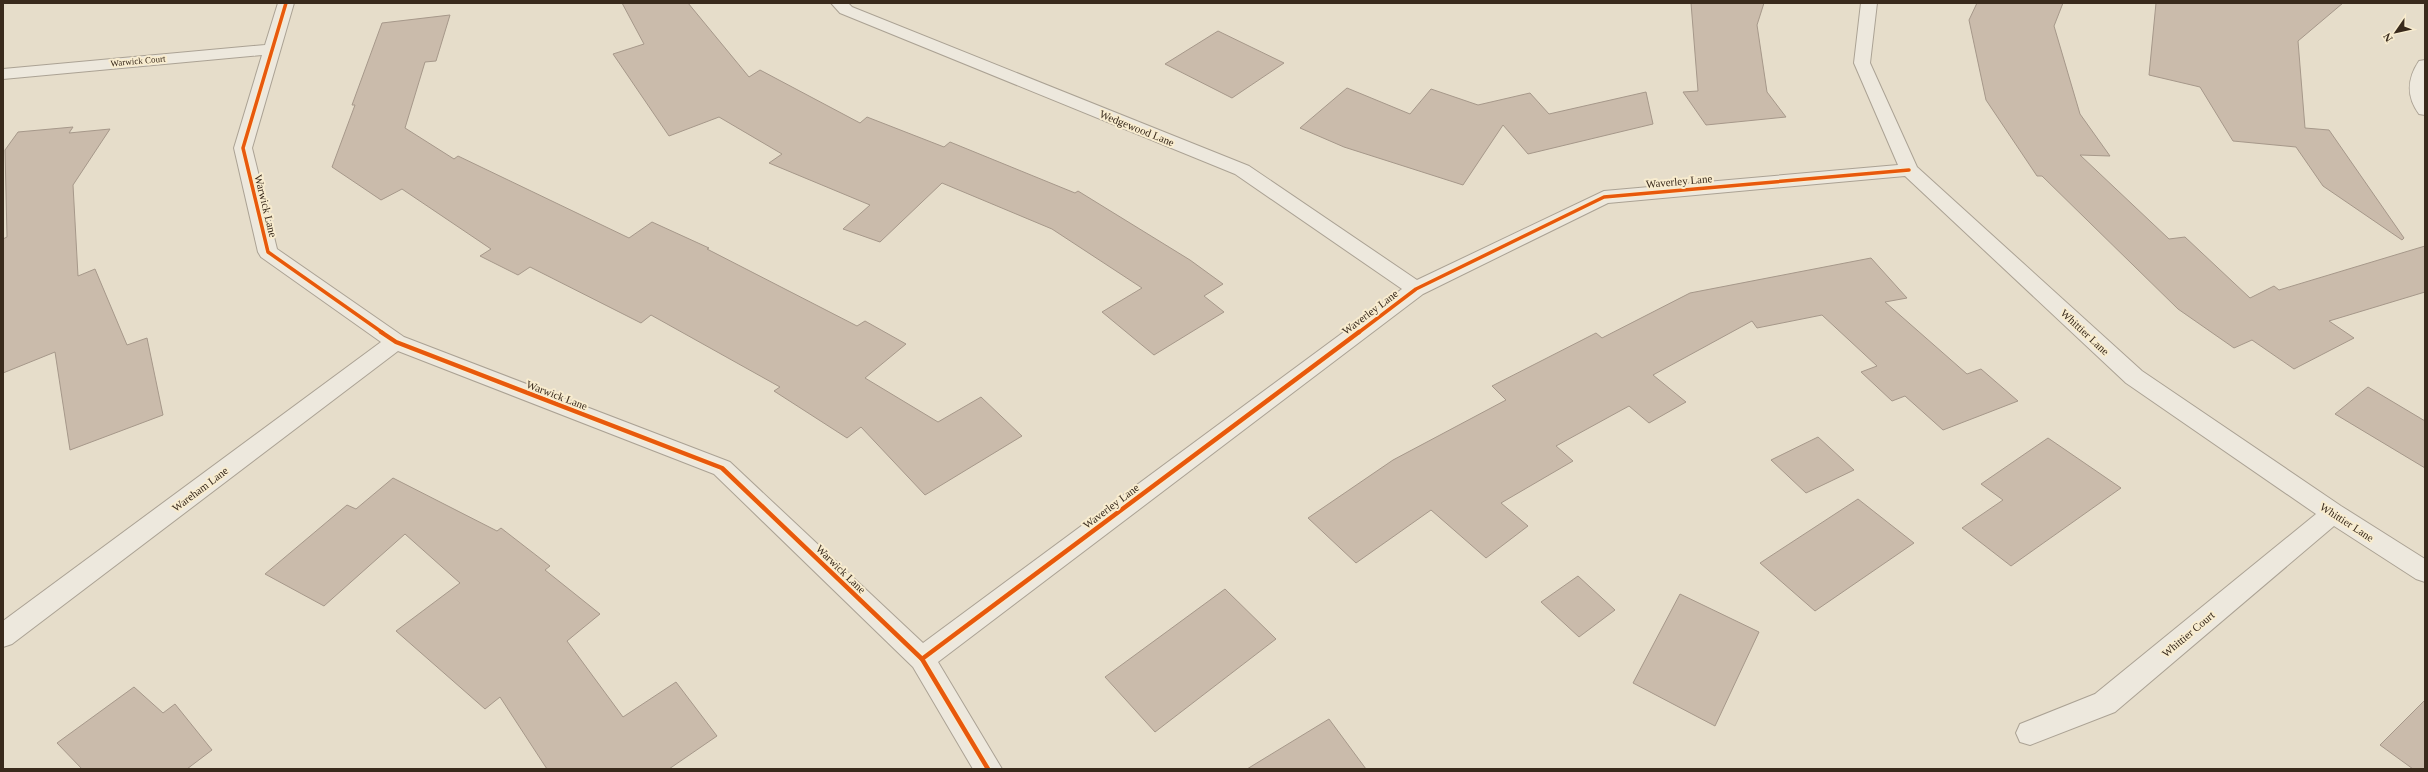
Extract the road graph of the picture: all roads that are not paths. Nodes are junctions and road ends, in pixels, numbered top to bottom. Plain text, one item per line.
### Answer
1 (286, 3) edge
2 (839, 3) edge
3 (1869, 3) edge
4 (272, 49) junction
5 (2425, 65) edge
6 (3, 74) edge
7 (2425, 110) edge
8 (1909, 170) junction
9 (1416, 289) junction
10 (396, 342) junction
11 (2333, 513) junction
12 (2425, 572) edge
13 (3, 636) edge
14 (922, 658) junction
15 (2030, 733) dead end
16 (988, 769) edge

1 - 4 street, Warwick Lane
2 - 9 street, Wedgewood Lane
3 - 8 street, Whittier Lane
4 - 6 street, Warwick Court
4 - 10 street, Warwick Lane
5 - 7 street
8 - 9 street, Waverley Lane
8 - 11 street, Whittier Lane
9 - 14 street, Waverley Lane
10 - 13 street, Wareham Lane
10 - 14 street, Warwick Lane
11 - 12 street, Whittier Lane
11 - 15 street, Whittier Court
14 - 16 street, Warwick Lane

